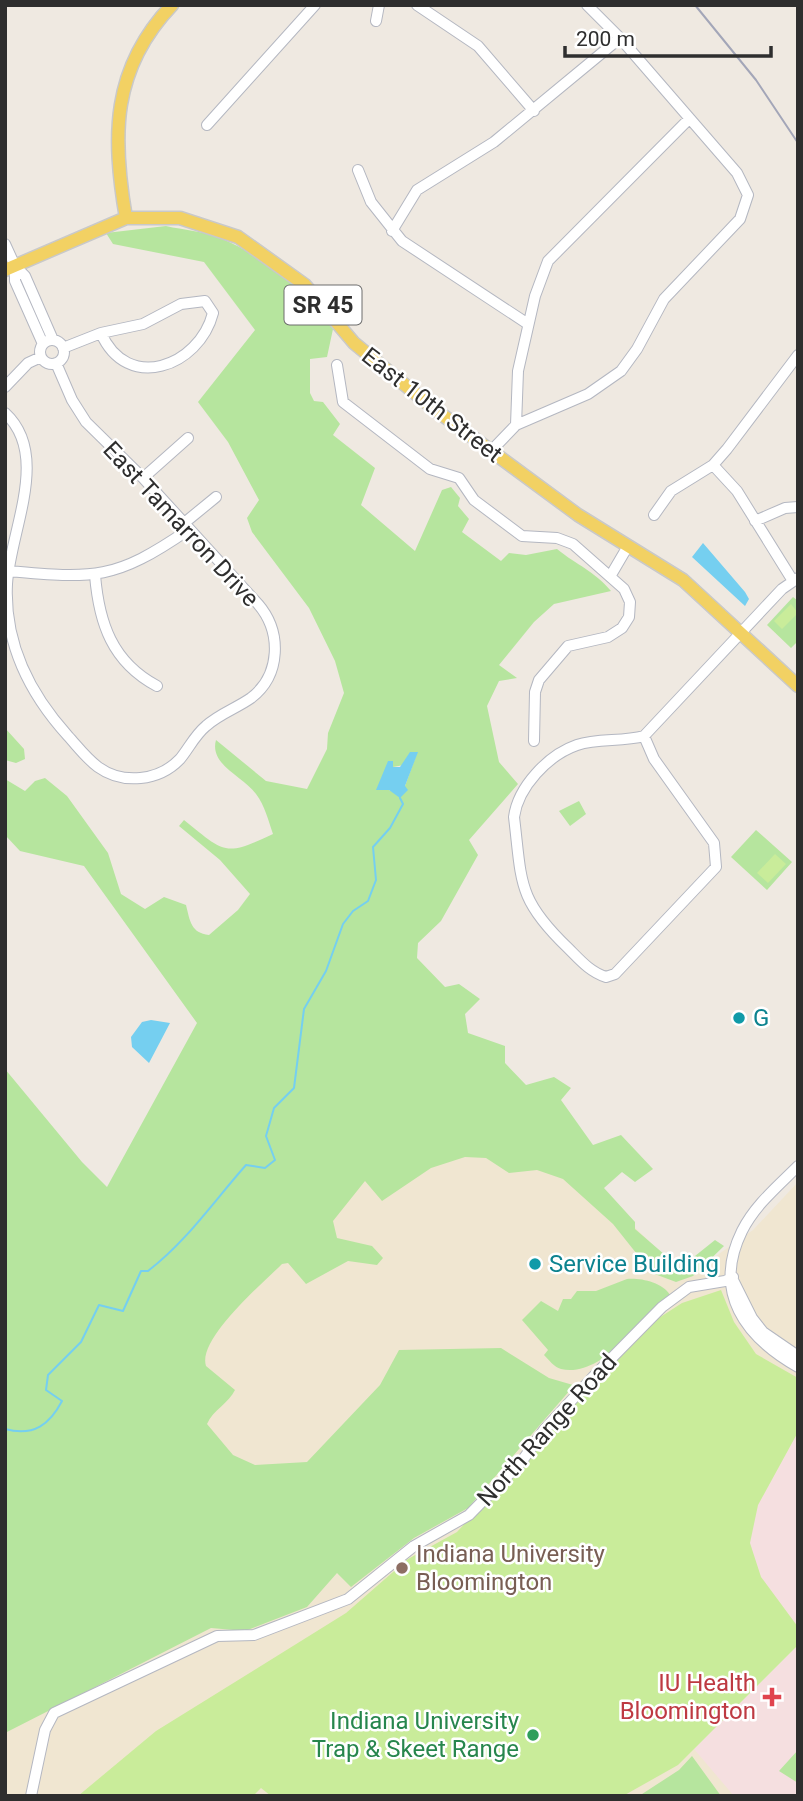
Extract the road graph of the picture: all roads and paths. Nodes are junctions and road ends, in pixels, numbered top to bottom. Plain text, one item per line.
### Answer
1 (172, 5) edge
2 (315, 5) edge
3 (379, 5) edge
4 (417, 5) edge
5 (587, 5) edge
6 (376, 21) dead end
7 (620, 38) junction
8 (534, 111) junction
9 (689, 119) junction
10 (207, 125) dead end
11 (358, 170) dead end
12 (126, 218) junction
13 (392, 231) junction
14 (5, 244) edge
15 (10, 268) edge
16 (528, 324) junction
17 (101, 333) junction
18 (48, 342) junction
19 (63, 348) junction
20 (798, 355) edge
21 (41, 357) junction
22 (56, 363) junction
23 (337, 365) dead end
24 (5, 387) edge
25 (5, 413) edge
26 (516, 425) junction
27 (188, 438) dead end
28 (491, 451) junction
29 (713, 465) junction
30 (143, 478) junction
31 (216, 497) dead end
32 (798, 507) edge
33 (654, 515) dead end
34 (755, 521) junction
35 (186, 527) junction
36 (628, 546) junction
37 (8, 571) junction
38 (95, 575) junction
39 (611, 575) junction
40 (795, 580) edge
41 (742, 633) junction
42 (157, 686) dead end
43 (798, 686) edge
44 (643, 736) junction
45 (534, 741) dead end
46 (798, 1166) edge
47 (733, 1278) junction
48 (798, 1356) edge
49 (798, 1367) edge
50 (31, 1796) edge

1 - 12 main road
2 - 10 street
3 - 6 street
4 - 8 street
5 - 7 street
7 - 8 street
7 - 9 street
8 - 13 street
9 - 16 street
9 - 26 street
11 - 13 street
12 - 15 main road, East 10th Street / SR 45
12 - 28 main road, East 10th Street / SR 45
13 - 16 street
14 - 15 street
15 - 18 street
16 - 26 street
17 - 17 street
17 - 19 street
18 - 19 street
18 - 21 street
19 - 22 street
20 - 29 street
21 - 22 street
21 - 24 street
22 - 30 street, East Tamarron Drive
23 - 39 street
25 - 37 street, East Tamarron Drive
26 - 28 street
27 - 30 street
28 - 36 main road, East 10th Street / SR 45
29 - 33 street
29 - 34 street
30 - 35 street, East Tamarron Drive
31 - 35 street
32 - 34 street
34 - 40 street
35 - 37 street, East Tamarron Drive
35 - 38 street
36 - 39 street
36 - 41 main road, East 10th Street / SR 45
37 - 38 street
38 - 42 street
39 - 45 street
40 - 41 street
41 - 43 main road, East 10th Street / SR 45
41 - 44 street
44 - 44 street
46 - 47 street
47 - 48 street
47 - 49 street
47 - 50 street, North Range Road

